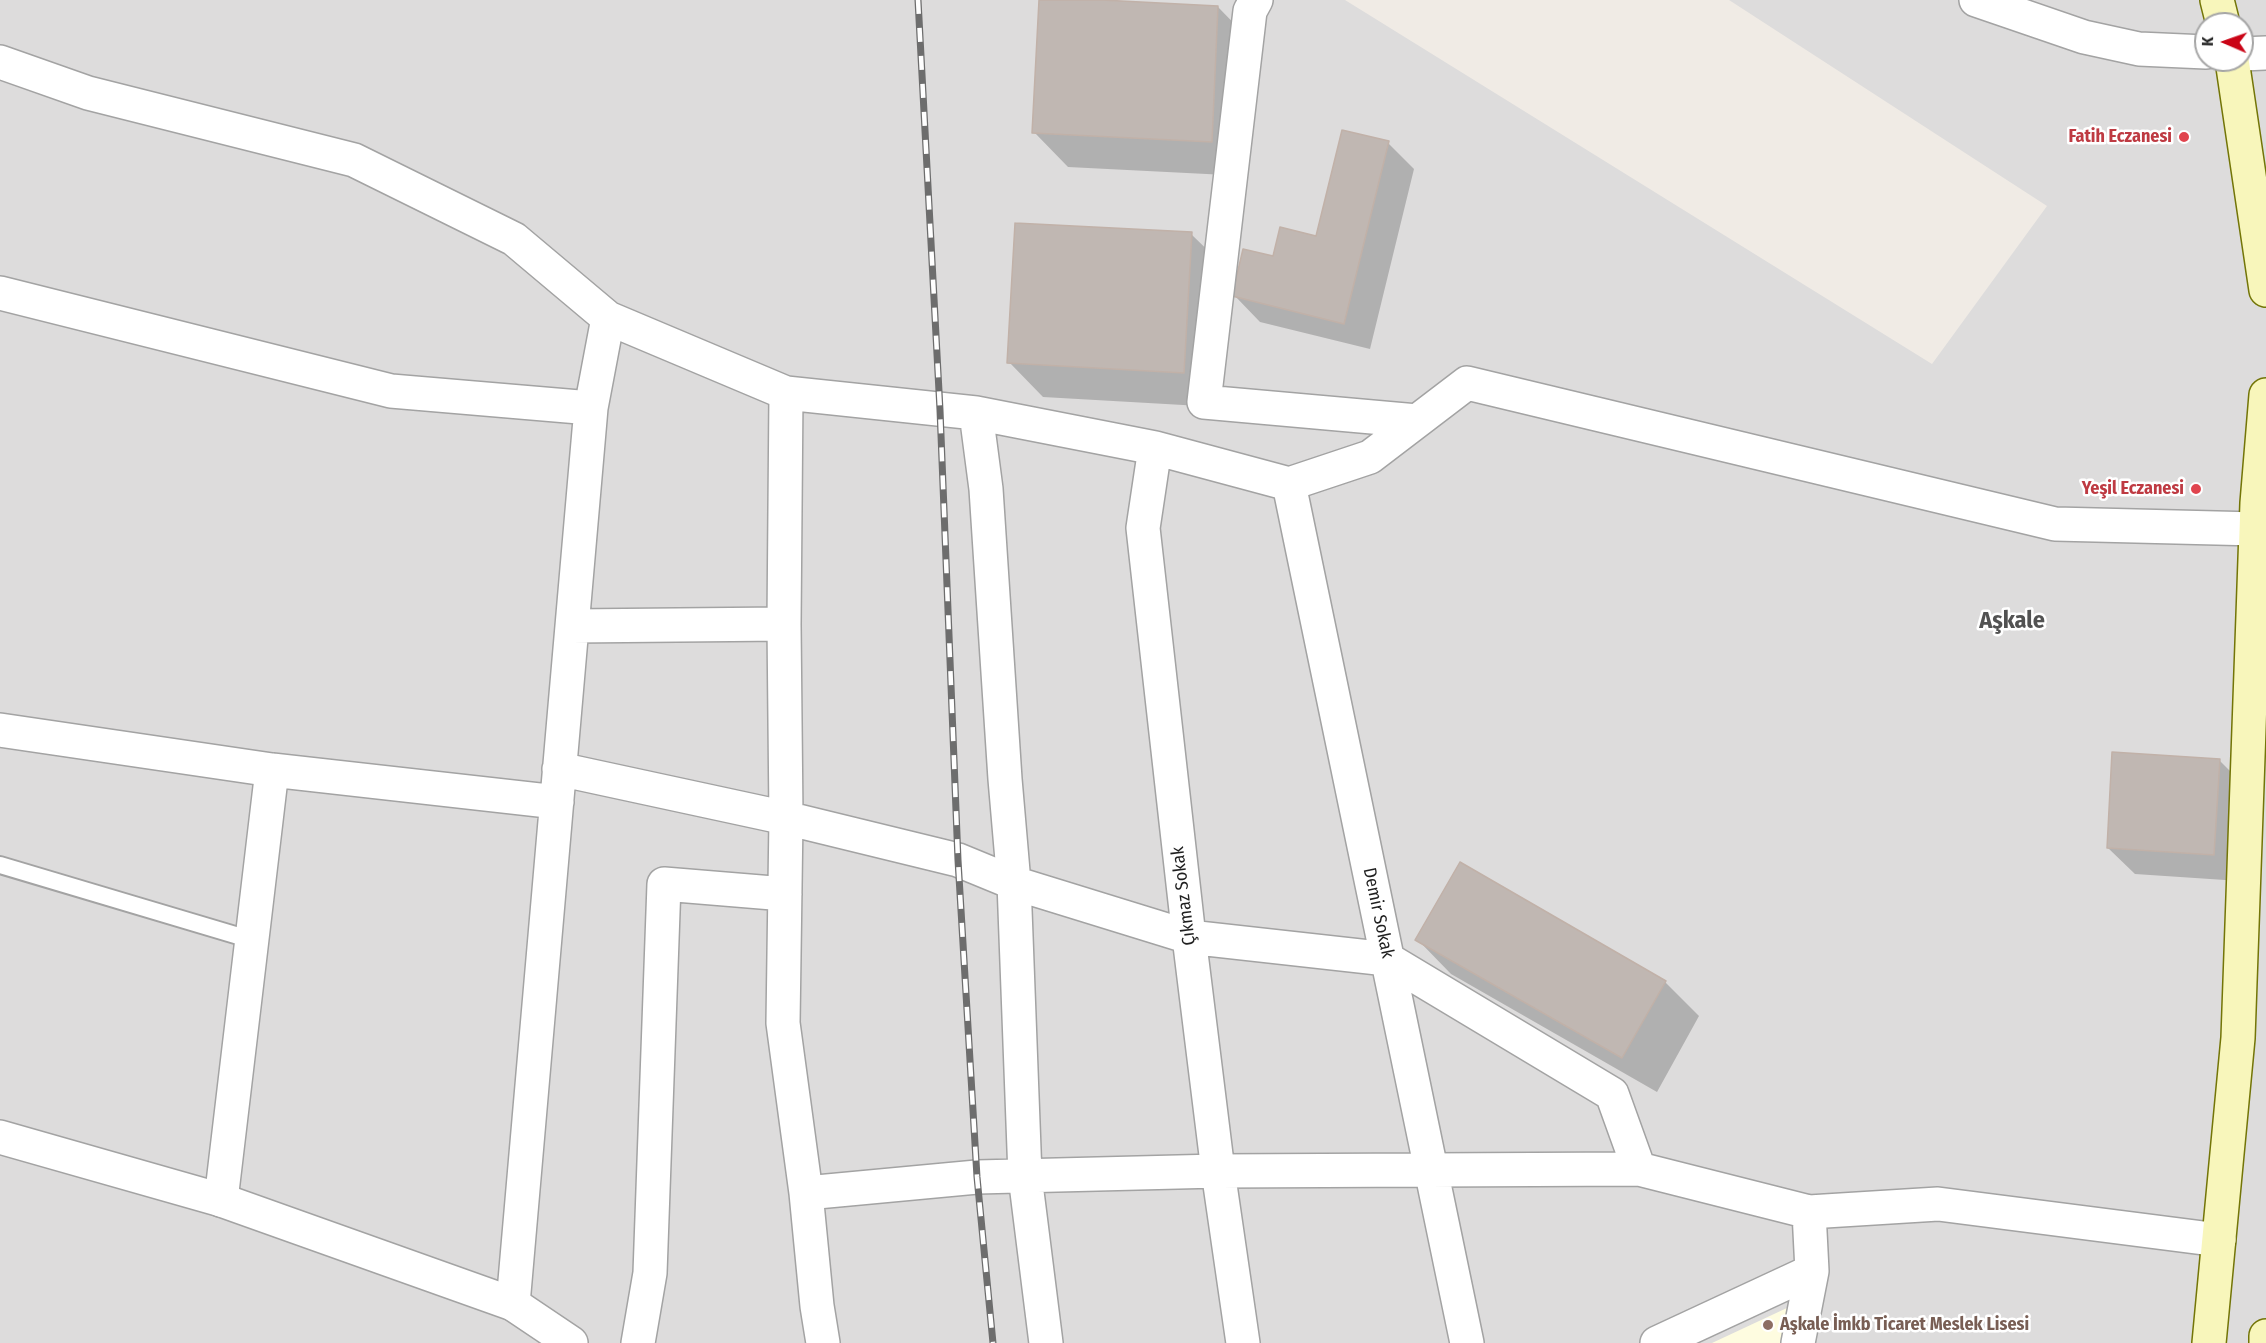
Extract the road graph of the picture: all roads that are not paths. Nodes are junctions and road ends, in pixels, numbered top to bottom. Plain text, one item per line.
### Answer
1 (1256, 0) edge
2 (1976, 0) edge
3 (2194, 51) edge
4 (0, 62) edge
5 (2234, 72) edge
6 (2266, 290) edge
7 (0, 293) edge
8 (608, 318) junction
9 (786, 393) junction
10 (2266, 395) edge
11 (591, 408) junction
12 (976, 413) junction
13 (1417, 421) junction
14 (1155, 448) junction
15 (1289, 484) junction
16 (2257, 529) junction
17 (2258, 604) edge
18 (784, 624) junction
19 (572, 626) junction
20 (2266, 676) edge
21 (0, 730) edge
22 (559, 769) junction
23 (272, 770) junction
24 (557, 802) junction
25 (786, 818) junction
26 (0, 865) edge
27 (1014, 883) junction
28 (785, 894) junction
29 (1189, 937) junction
30 (252, 940) junction
31 (1388, 959) junction
32 (0, 1137) edge
33 (1639, 1169) junction
34 (1431, 1170) junction
35 (1218, 1171) junction
36 (1025, 1176) junction
37 (806, 1193) junction
38 (221, 1200) junction
39 (1809, 1212) junction
40 (2219, 1240) junction
41 (1812, 1271) junction
42 (513, 1304) junction
43 (2266, 1336) edge
44 (571, 1343) edge
45 (638, 1343) edge
46 (823, 1343) edge
47 (1046, 1343) edge
48 (1243, 1343) edge
49 (1467, 1343) edge
50 (1658, 1343) edge
51 (1798, 1343) edge
52 (2209, 1343) edge
53 (2266, 1343) edge

1 - 13 street
2 - 3 street
4 - 8 street
5 - 6 main road
7 - 11 street
8 - 9 street
8 - 11 street
9 - 12 street
9 - 18 street
10 - 16 main road
11 - 19 street
12 - 14 street
12 - 27 street
13 - 15 street
13 - 16 street
14 - 15 street
14 - 29 street, Çıkmaz Sokak
15 - 31 street, Demir Sokak
16 - 17 main road
17 - 20 main road
17 - 40 main road
18 - 19 street
18 - 25 street
19 - 22 street
21 - 23 street
22 - 24 street
22 - 25 street
23 - 24 street
23 - 30 street
24 - 42 street
25 - 27 street
25 - 28 street
26 - 30 lane
27 - 29 street
27 - 36 street
28 - 37 street
28 - 45 street
29 - 31 street
29 - 35 street, Çıkmaz Sokak
30 - 38 street
31 - 33 street
31 - 34 street, Demir Sokak
32 - 38 street
33 - 34 street
33 - 39 street
34 - 35 street
34 - 49 street, Demir Sokak
35 - 36 street
35 - 48 street, Çıkmaz Sokak
36 - 37 street
36 - 47 street
37 - 46 street
38 - 42 street
39 - 40 street
39 - 41 street
40 - 52 main road
41 - 50 street
41 - 51 street
42 - 44 street
43 - 53 main road

